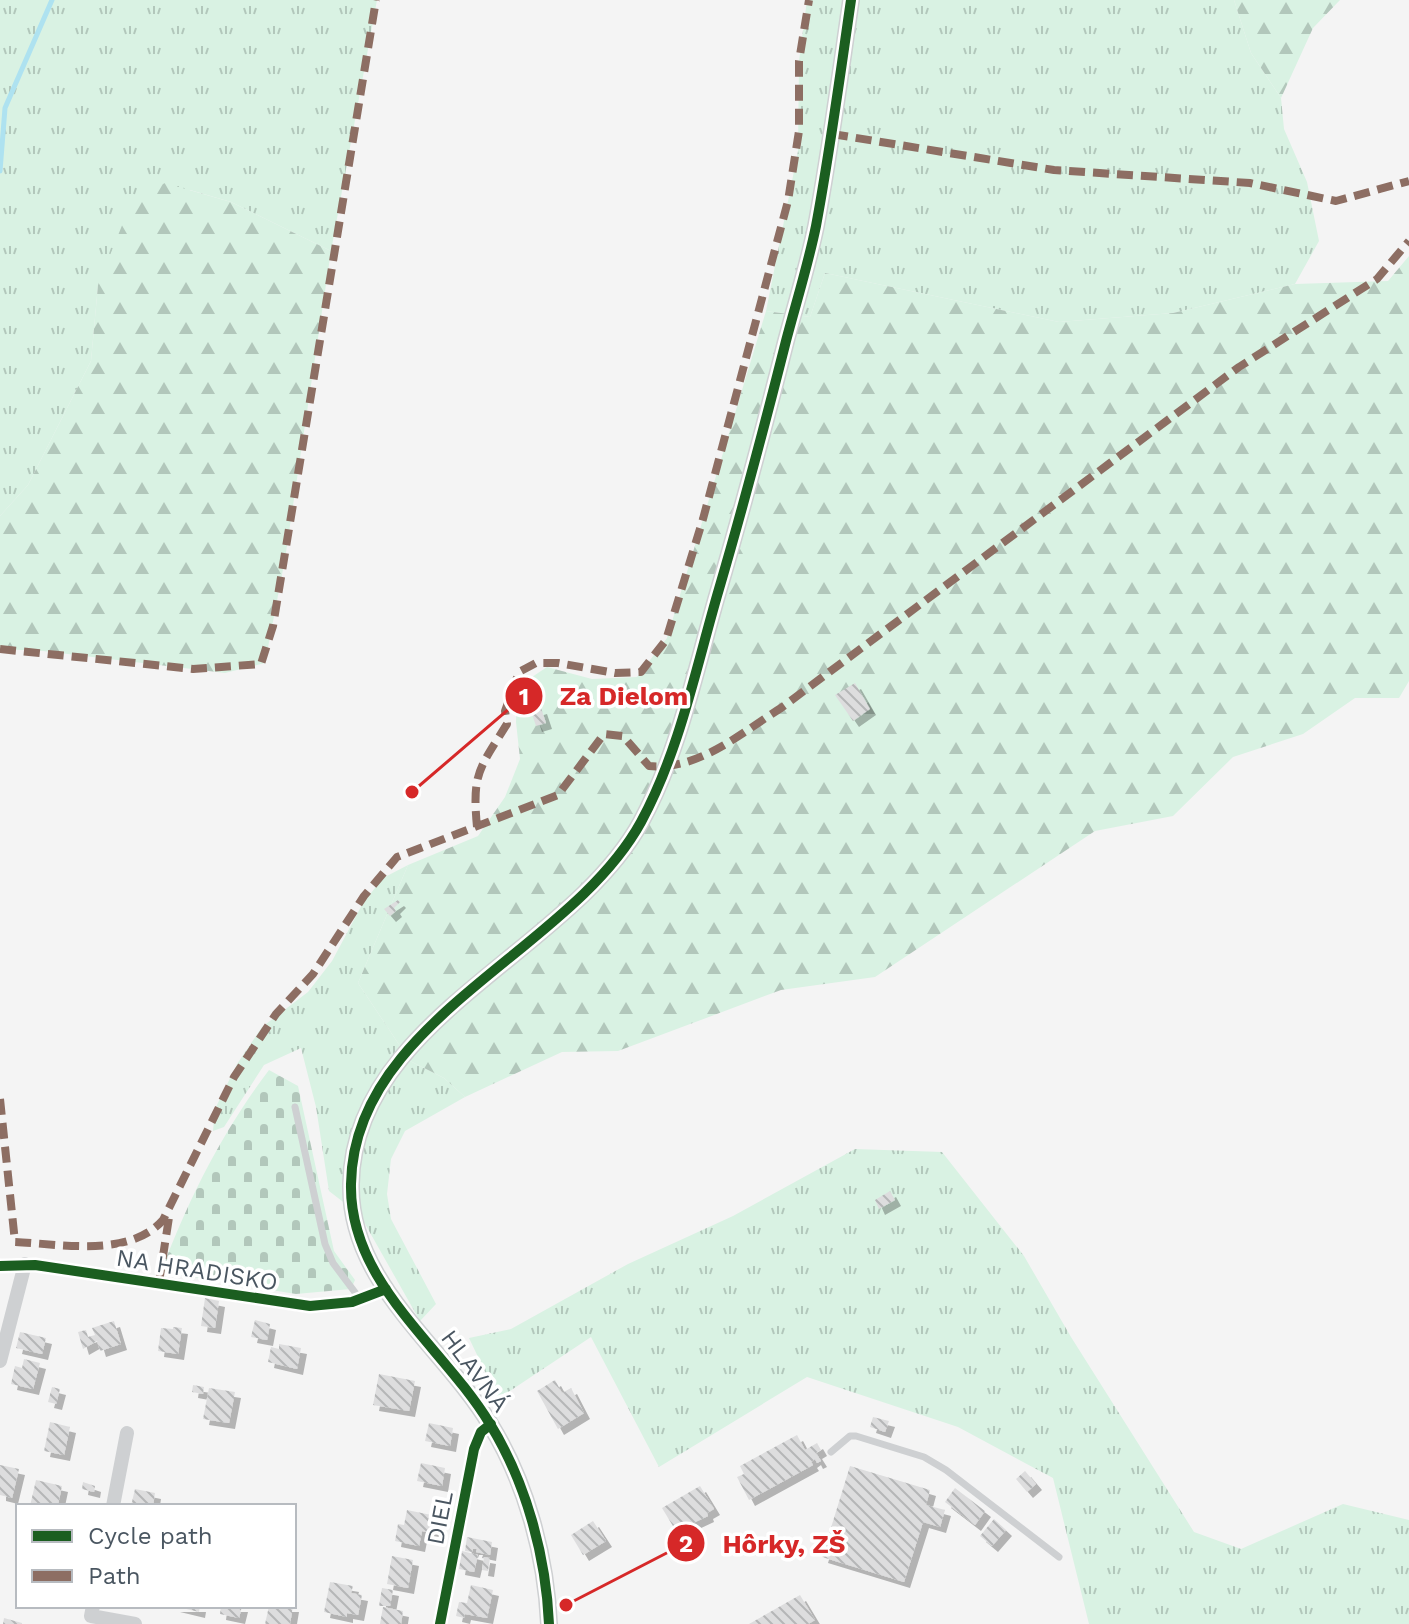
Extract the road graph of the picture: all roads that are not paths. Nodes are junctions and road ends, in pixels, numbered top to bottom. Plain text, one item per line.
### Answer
1 (851, 0) edge
2 (295, 1107) dead end
3 (25, 1264) junction
4 (0, 1266) edge
5 (386, 1289) junction
6 (360, 1299) junction
7 (0, 1361) edge
8 (491, 1424) junction
9 (127, 1433) dead end
10 (831, 1452) dead end
11 (113, 1504) edge
12 (1059, 1557) dead end
13 (93, 1608) edge
14 (135, 1624) edge
15 (440, 1624) edge
16 (549, 1624) edge

1 - 5 street, HLAVNÁ
2 - 6 lane
3 - 4 street, NA HRADISKO
3 - 6 street, NA HRADISKO
3 - 7 street
5 - 6 street, NA HRADISKO
5 - 8 street, HLAVNÁ
8 - 15 street, DIEL
8 - 16 street, HLAVNÁ
9 - 11 street
10 - 12 lane
13 - 14 street

